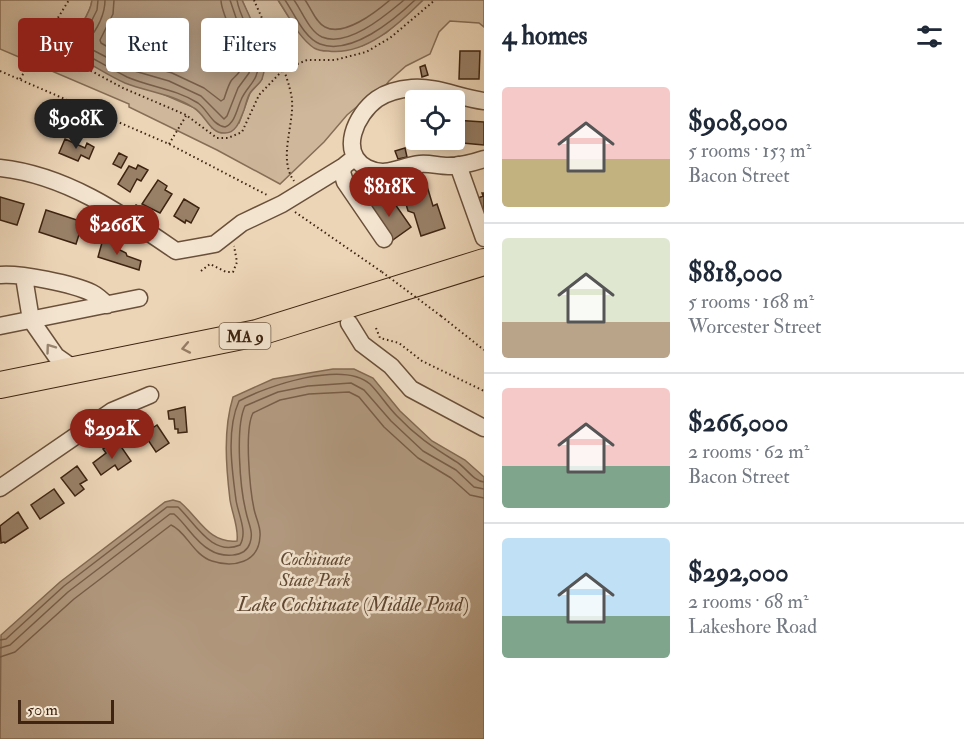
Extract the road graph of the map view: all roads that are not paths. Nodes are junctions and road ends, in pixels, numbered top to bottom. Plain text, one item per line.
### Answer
1 (484, 101) edge
2 (484, 159) edge
3 (349, 162) junction
4 (458, 165) junction
5 (0, 168) edge
6 (484, 238) edge
7 (384, 239) dead end
8 (484, 262) edge
9 (0, 275) edge
10 (24, 277) junction
11 (484, 280) edge
12 (139, 298) dead end
13 (107, 305) junction
14 (31, 320) junction
15 (349, 323) junction
16 (0, 326) edge
17 (76, 370) junction
18 (0, 385) edge
19 (150, 395) dead end
20 (0, 403) edge
21 (484, 428) edge
22 (0, 488) edge

1 - 3 street
2 - 4 street
3 - 4 street
3 - 5 street
3 - 7 street
4 - 6 street
8 -> 17 highway, MA 9
9 - 10 street
10 - 13 street
10 - 14 street
11 - 15 highway, MA 9
12 - 13 street
13 - 14 street
14 - 16 street
17 -> 14 street
15 - 20 highway, MA 9
15 - 21 street
17 - 18 highway, MA 9
19 - 22 street

